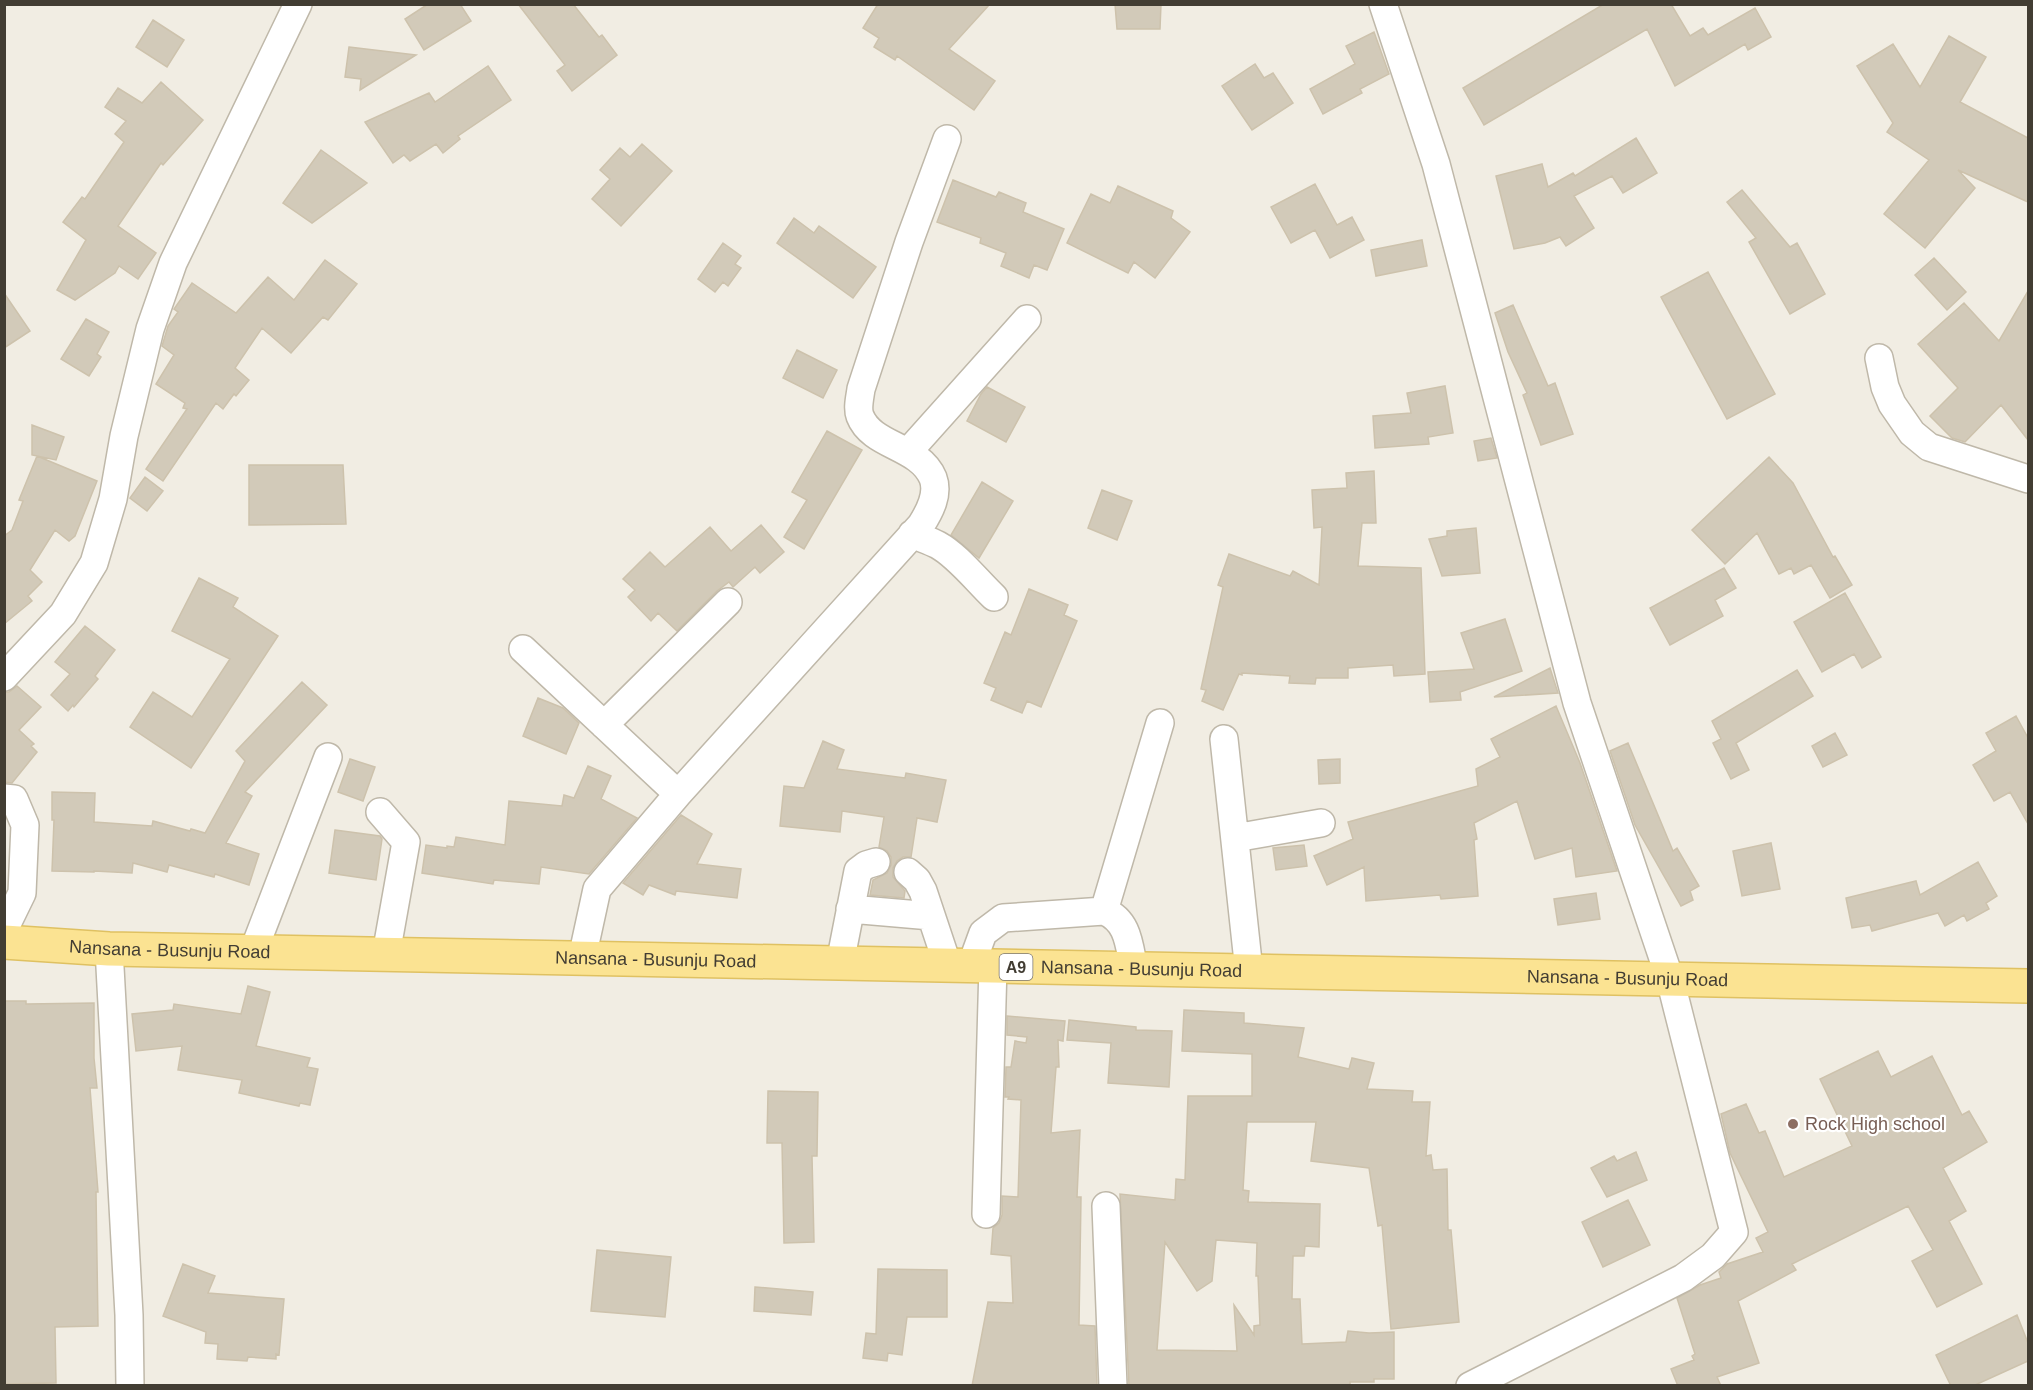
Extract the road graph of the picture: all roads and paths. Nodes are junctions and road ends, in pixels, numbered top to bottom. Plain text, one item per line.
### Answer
1 (298, 4) edge
2 (1383, 4) edge
3 (947, 139) dead end
4 (1027, 319) dead end
5 (1879, 358) dead end
6 (908, 452) junction
7 (2028, 479) edge
8 (912, 534) junction
9 (994, 597) dead end
10 (728, 602) dead end
11 (523, 649) dead end
12 (4, 677) edge
13 (1160, 723) dead end
14 (604, 725) junction
15 (1224, 739) dead end
16 (327, 757) dead end
17 (678, 794) junction
18 (4, 798) edge
19 (380, 812) dead end
20 (1321, 823) dead end
21 (1235, 838) junction
22 (876, 862) dead end
23 (908, 872) dead end
24 (850, 909) junction
25 (1104, 911) junction
26 (931, 915) junction
27 (4, 930) edge
28 (4, 942) edge
29 (109, 949) junction
30 (253, 952) junction
31 (386, 954) junction
32 (582, 958) junction
33 (840, 963) junction
34 (971, 966) junction
35 (1134, 969) junction
36 (1249, 971) junction
37 (1670, 979) junction
38 (2028, 986) edge
39 (1106, 1206) dead end
40 (986, 1214) dead end
41 (130, 1386) edge
42 (1113, 1386) edge
43 (1470, 1386) edge

1 - 12 street
2 - 37 street
3 - 6 street
4 - 6 street
5 - 7 street
6 - 8 street
8 - 9 street
8 - 17 street
10 - 14 street
11 - 14 street
13 - 25 street
14 - 17 street
15 - 21 street
16 - 30 street
17 - 32 street
18 - 27 street
19 - 31 street
20 - 21 street
21 - 36 street
22 - 24 street
23 - 26 street
24 - 26 street
24 - 33 street
25 - 34 street
25 - 35 street
26 - 34 street
28 - 29 main road, Nansana - Busunju Road / A9
29 - 30 main road, Nansana - Busunju Road / A9
29 - 41 street
30 - 31 main road, Nansana - Busunju Road / A9
31 - 32 main road, Nansana - Busunju Road / A9
32 - 33 main road, Nansana - Busunju Road / A9
33 - 34 main road, Nansana - Busunju Road / A9
34 - 35 main road, Nansana - Busunju Road / A9
34 - 40 street
35 - 36 main road, Nansana - Busunju Road / A9
36 - 37 main road, Nansana - Busunju Road / A9
37 - 38 main road, Nansana - Busunju Road / A9
37 - 43 street
39 - 42 street

